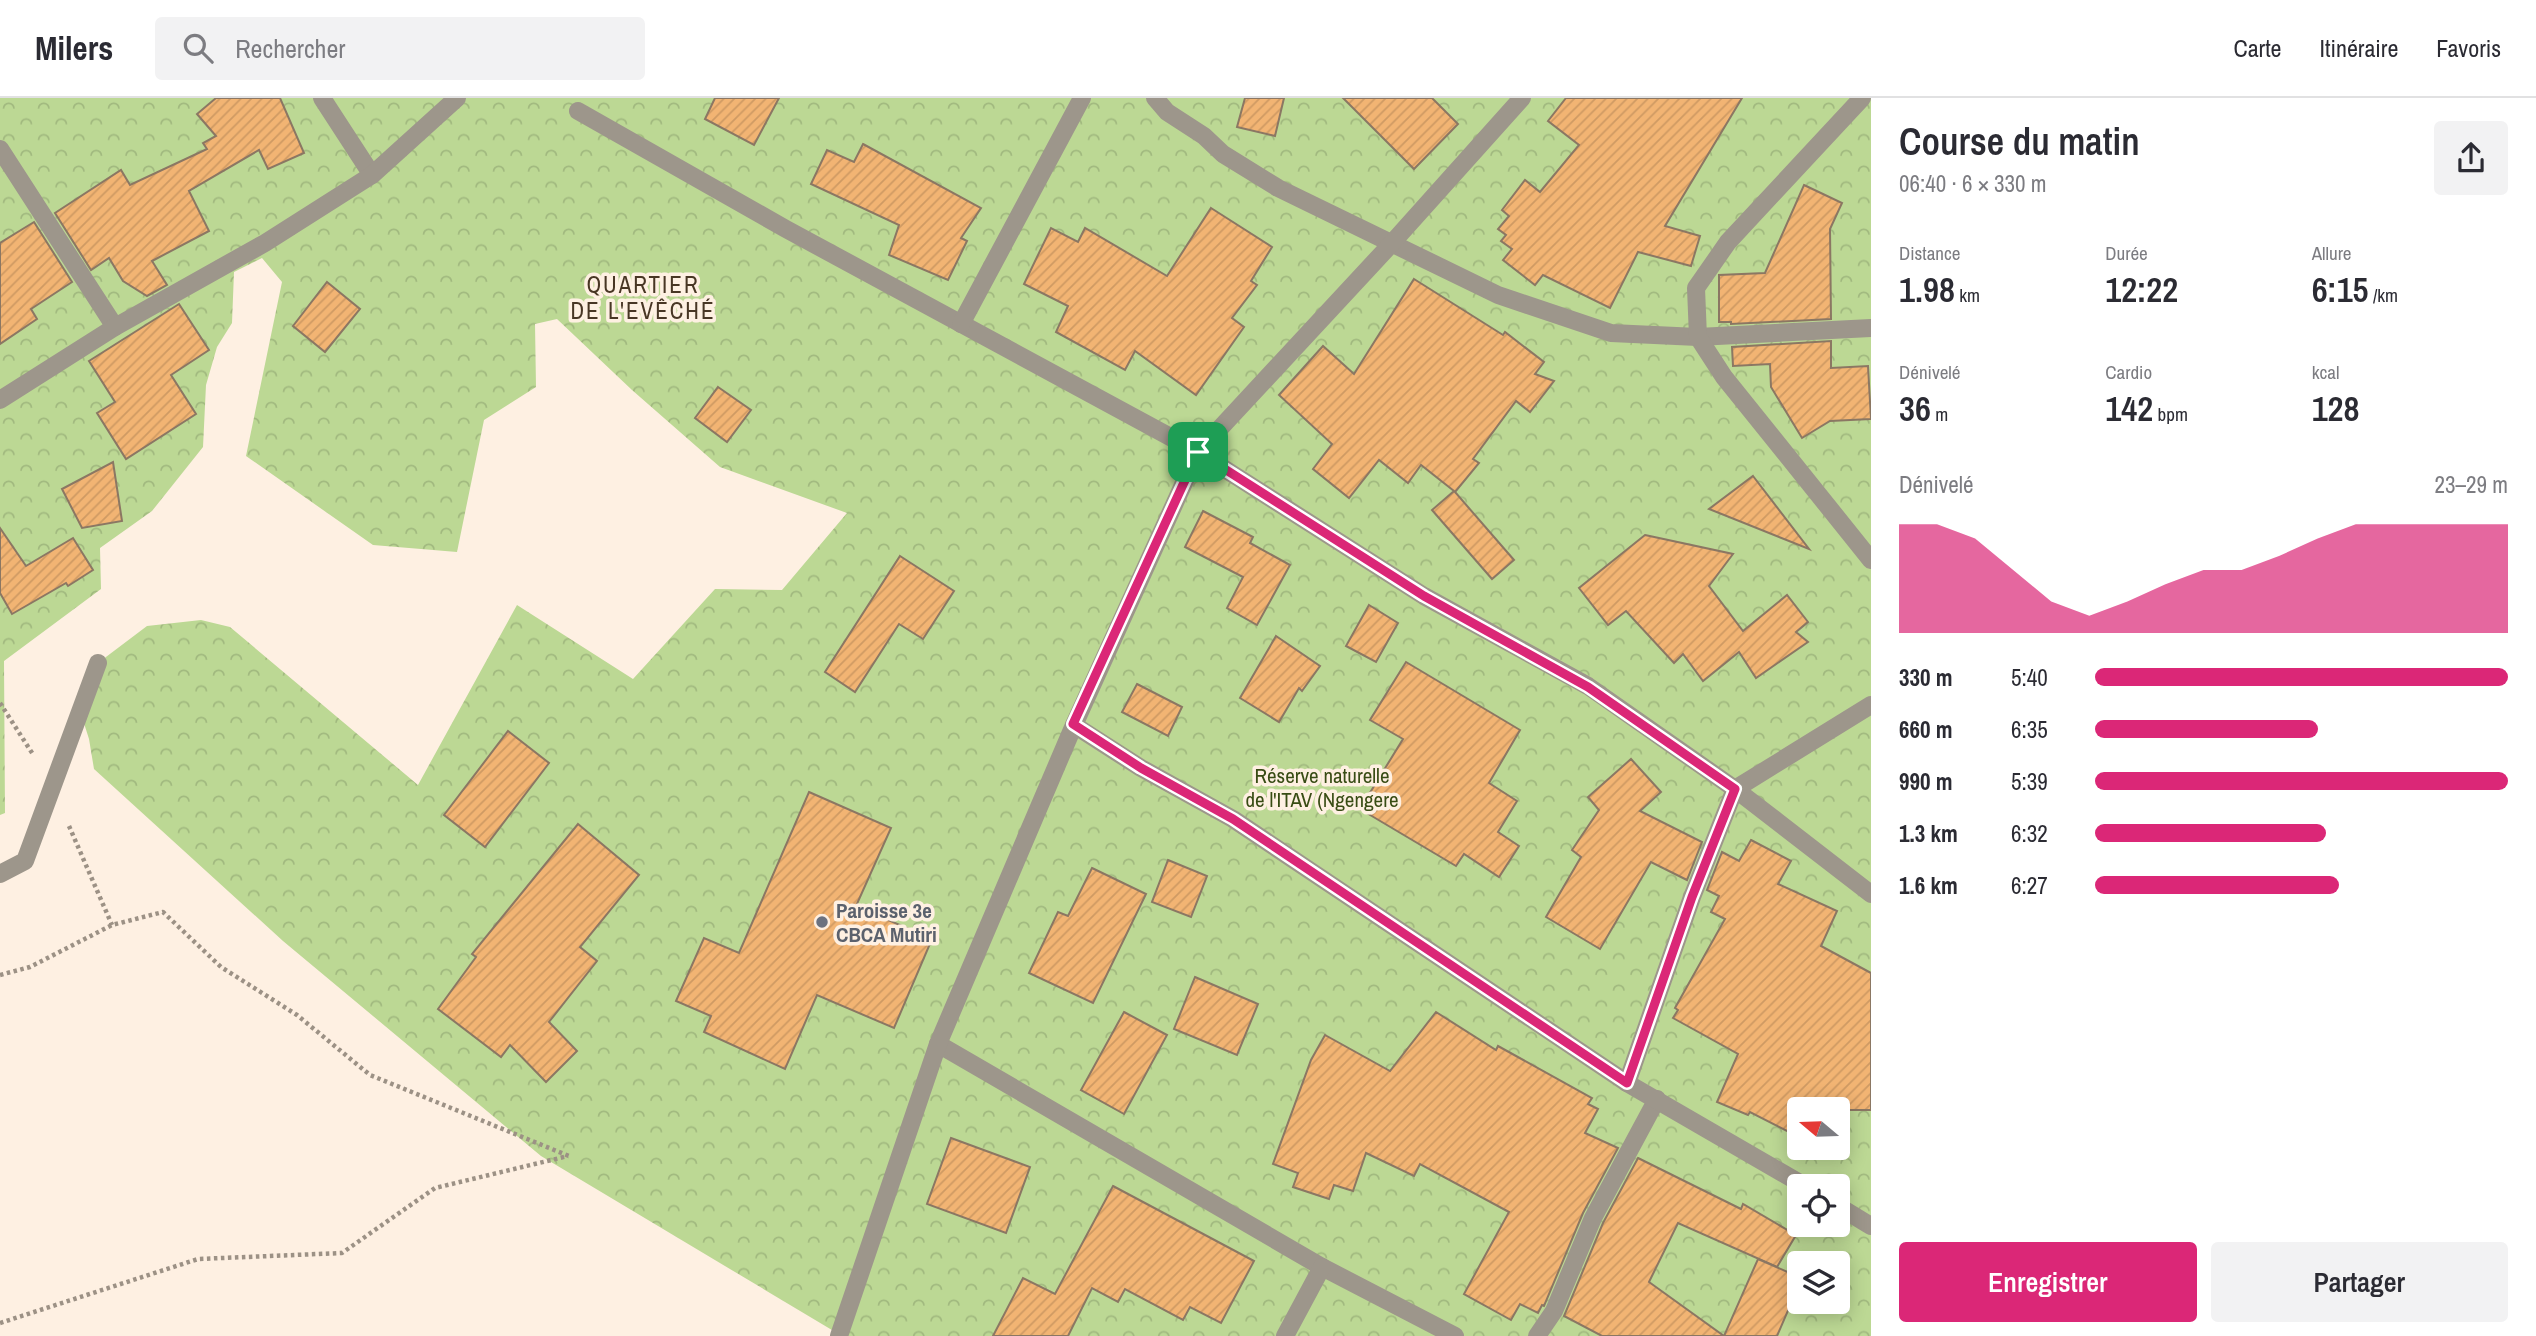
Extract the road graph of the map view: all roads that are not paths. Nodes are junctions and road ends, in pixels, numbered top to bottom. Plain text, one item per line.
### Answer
1 (321, 98) edge
2 (457, 98) edge
3 (1082, 98) edge
4 (1155, 98) edge
5 (1522, 98) edge
6 (1862, 98) edge
7 (578, 111) dead end
8 (0, 149) edge
9 (372, 175) junction
10 (1392, 243) junction
11 (961, 324) junction
12 (115, 327) junction
13 (1871, 328) edge
14 (1698, 337) junction
15 (0, 400) edge
16 (1198, 452) junction
17 (1871, 560) edge
18 (98, 663) dead end
19 (1871, 705) edge
20 (1073, 724) junction
21 (1735, 789) junction
22 (0, 874) edge
23 (1871, 894) edge
24 (938, 1044) junction
25 (1627, 1083) junction
26 (1657, 1099) junction
27 (1787, 1175) edge
28 (1850, 1213) edge
29 (1871, 1226) edge
30 (1322, 1267) junction
31 (841, 1335) edge
32 (1285, 1336) edge
33 (1455, 1336) edge
34 (1537, 1336) edge

1 - 9 street
2 - 9 street
3 - 11 street
4 - 10 street
5 - 10 street
6 - 14 street
7 - 11 street
8 - 12 street
9 - 12 street
10 - 14 street
10 - 16 street
11 - 16 street
12 - 15 street
13 - 14 street
14 - 17 street
16 - 20 street
16 - 21 street
18 - 22 street
19 - 21 street
20 - 24 street
20 - 25 street
21 - 23 street
21 - 25 street
24 - 30 street
24 - 31 street
25 - 26 street
26 - 27 street
26 - 34 street
28 - 29 street
30 - 32 street
30 - 33 street

